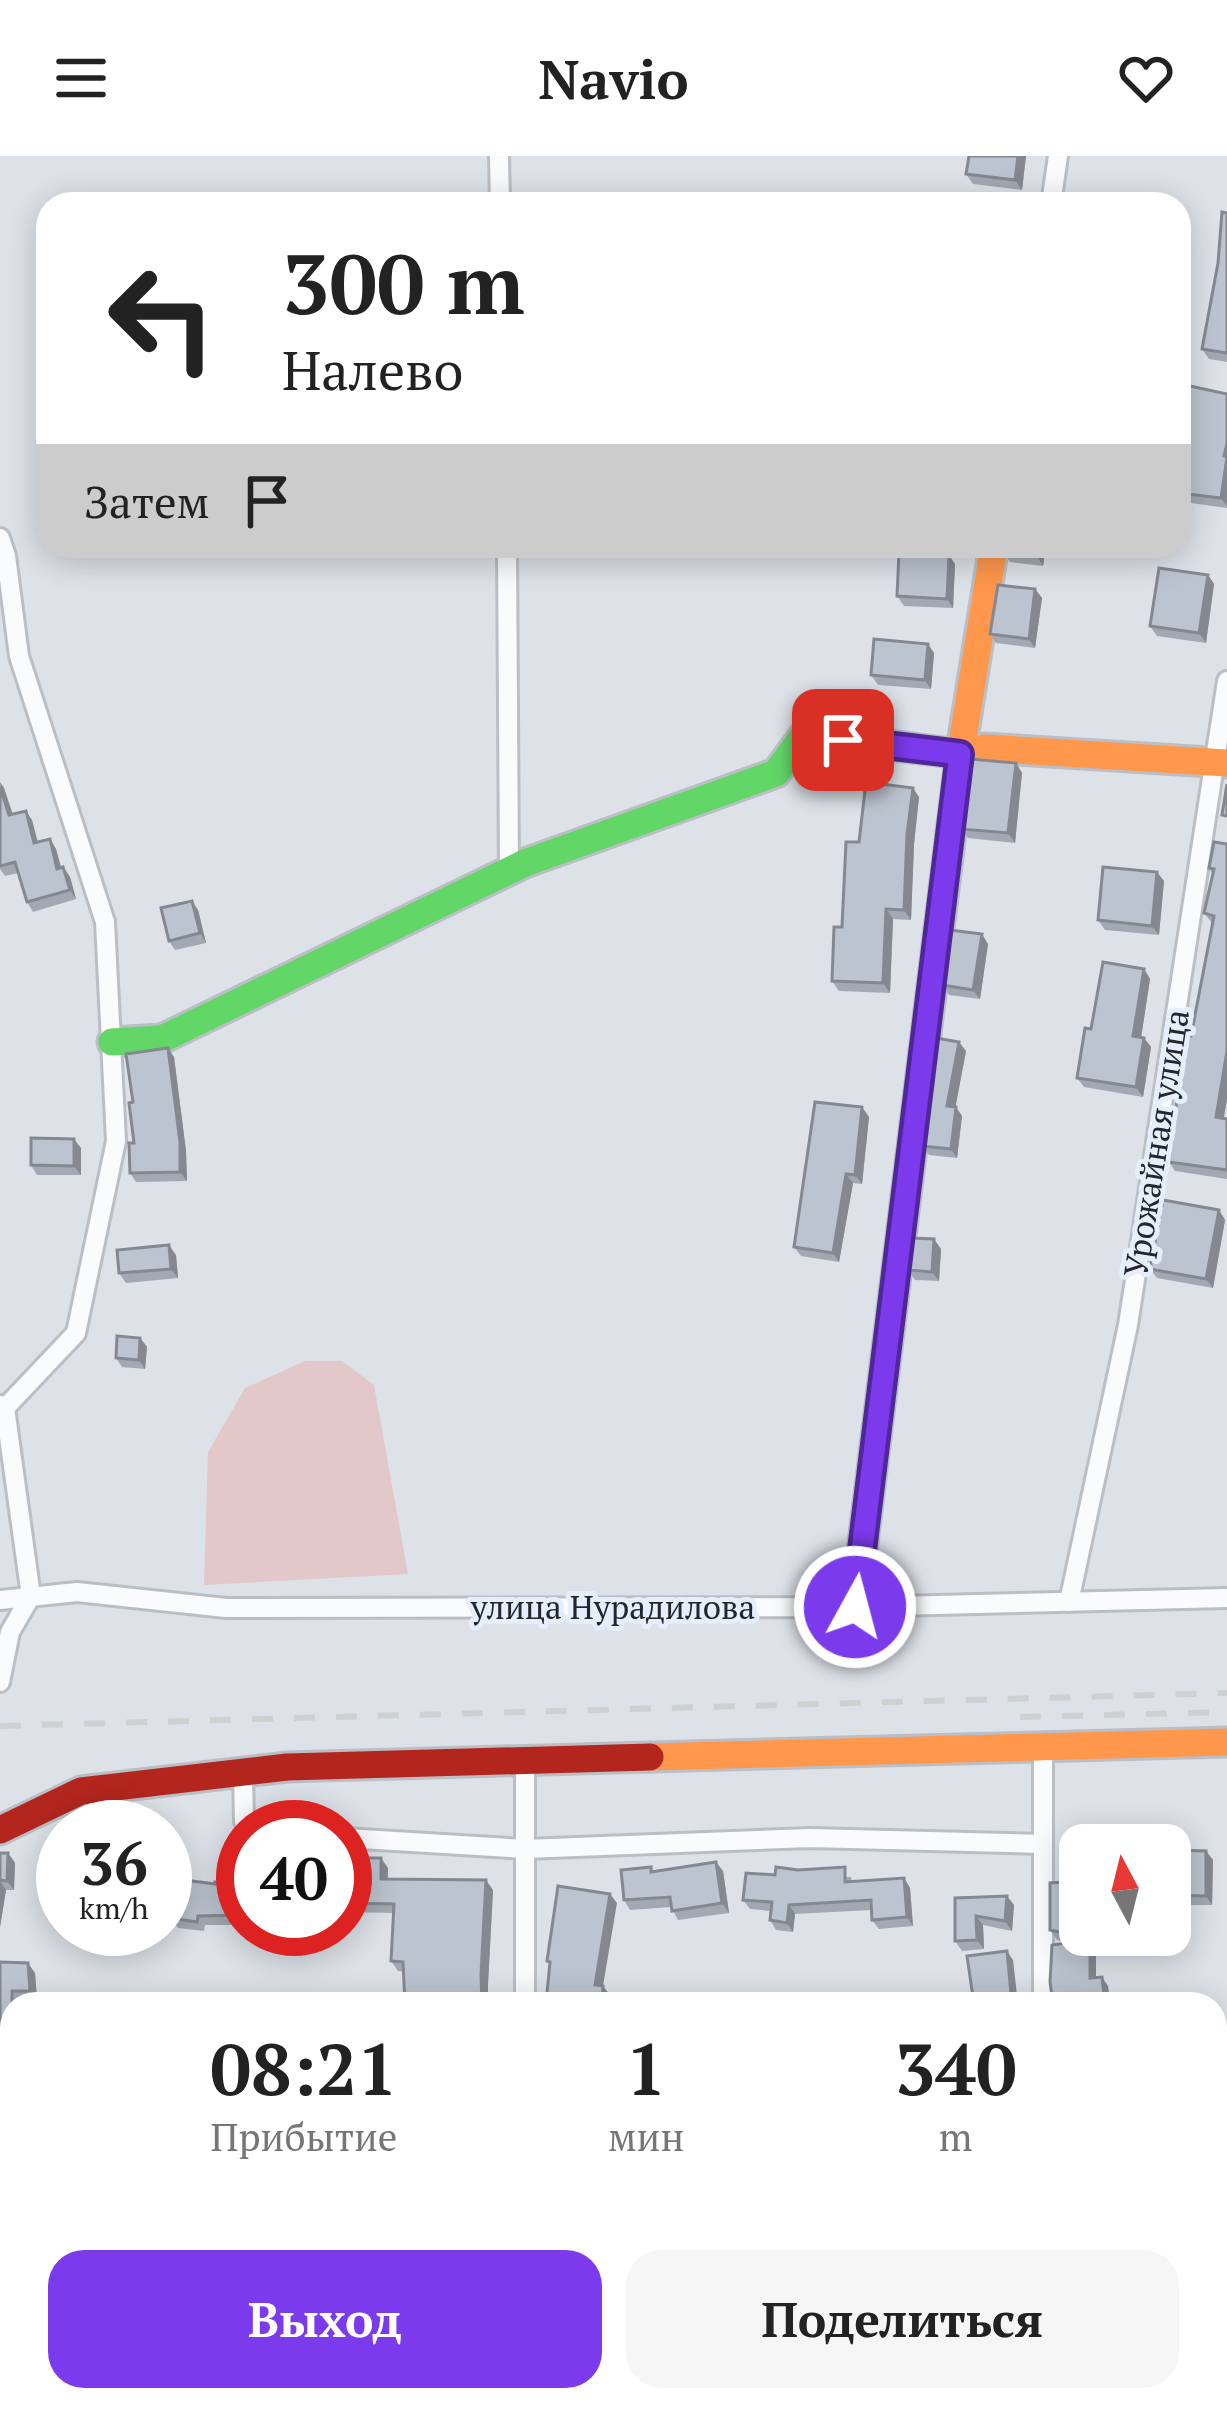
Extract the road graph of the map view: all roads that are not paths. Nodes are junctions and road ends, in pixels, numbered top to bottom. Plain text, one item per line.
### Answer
1 (499, 156) edge
2 (1058, 156) edge
3 (500, 192) edge
4 (1053, 192) edge
5 (0, 538) edge
6 (507, 558) edge
7 (992, 558) edge
8 (1227, 681) edge
9 (960, 754) junction
10 (1221, 763) edge
11 (508, 871) junction
12 (112, 1042) junction
13 (2, 1406) edge
14 (31, 1596) junction
15 (1227, 1598) edge
16 (0, 1600) edge
17 (1070, 1602) junction
18 (855, 1607) junction
19 (0, 1682) edge
20 (1227, 1742) edge
21 (1043, 1747) junction
22 (525, 1761) junction
23 (243, 1772) junction
24 (244, 1800) edge
25 (0, 1830) edge
26 (372, 1840) edge
27 (1043, 1844) junction
28 (525, 1849) junction
29 (525, 1992) edge
30 (1043, 1992) edge

1 - 3 street
2 - 4 street
5 - 12 street
6 - 11 street
7 - 9 street
8 - 10 street, Урожайная улица
9 - 10 street
9 - 11 street
9 - 18 street
10 - 17 street, Урожайная улица
11 - 12 street
12 - 13 street
13 - 14 street
14 - 16 street, улица Нурадилова
14 - 18 street, улица Нурадилова
14 - 19 street
15 - 17 street, улица Нурадилова
17 - 18 street, улица Нурадилова
20 - 21 street
21 - 22 street
21 - 27 street
22 - 23 street
22 - 28 street
23 - 24 street
23 - 25 street
26 - 28 street
27 - 28 street
27 - 30 street
28 - 29 street

